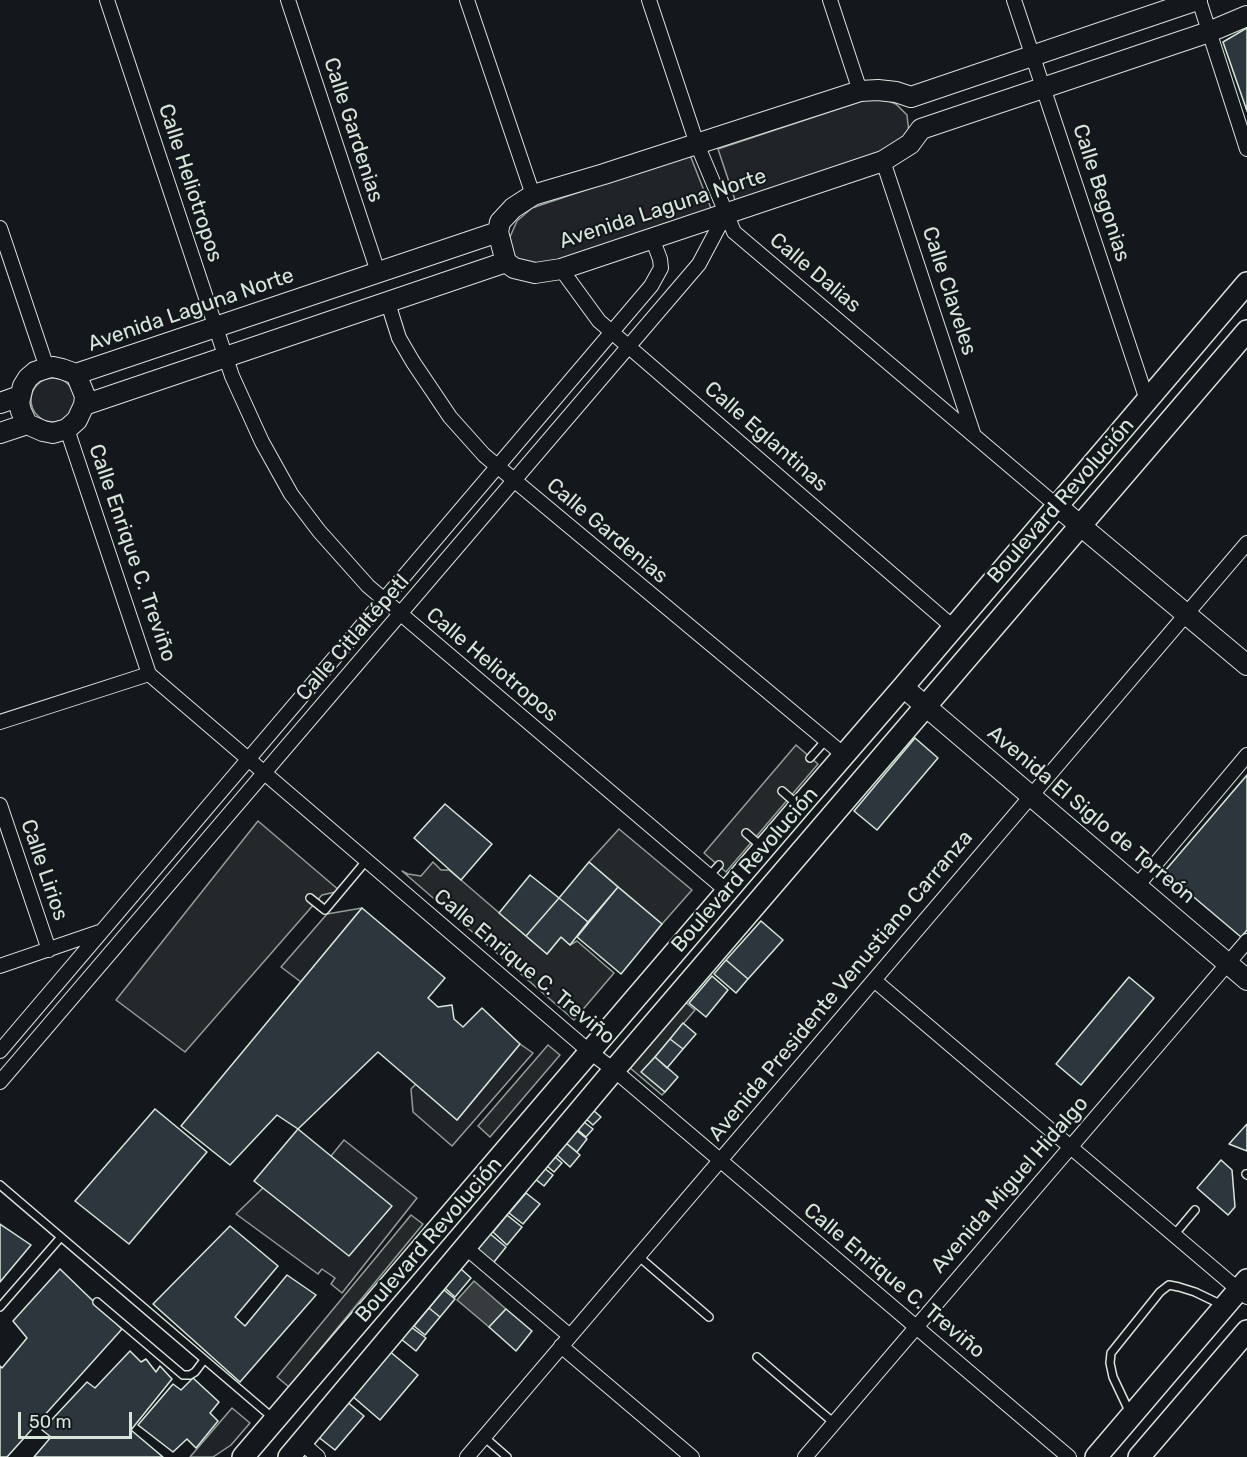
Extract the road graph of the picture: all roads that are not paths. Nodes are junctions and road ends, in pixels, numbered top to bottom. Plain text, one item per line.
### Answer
1 (107, 0) edge
2 (288, 0) edge
3 (466, 0) edge
4 (649, 0) edge
5 (830, 0) edge
6 (1014, 0) edge
7 (1198, 0) edge
8 (1247, 16) edge
9 (1209, 32) junction
10 (1033, 56) junction
11 (1044, 89) junction
12 (860, 91) junction
13 (911, 97) junction
14 (921, 129) junction
15 (697, 144) junction
16 (1247, 149) edge
17 (883, 160) junction
18 (533, 195) junction
19 (726, 213) junction
20 (0, 228) edge
21 (498, 232) junction
22 (652, 238) junction
23 (507, 262) junction
24 (561, 269) junction
25 (378, 272) junction
26 (1247, 283) edge
27 (388, 303) junction
28 (215, 327) junction
29 (1247, 331) edge
30 (612, 332) junction
31 (629, 347) junction
32 (225, 358) junction
33 (47, 368) junction
34 (76, 374) junction
35 (20, 396) junction
36 (1147, 400) junction
37 (0, 403) edge
38 (84, 405) junction
39 (27, 424) junction
40 (67, 429) junction
41 (0, 433) edge
42 (974, 435) junction
43 (498, 466) junction
44 (515, 481) junction
45 (1057, 506) junction
46 (1081, 525) junction
47 (1247, 543) edge
48 (384, 600) junction
49 (1186, 614) junction
50 (400, 615) junction
51 (953, 627) junction
52 (1247, 665) edge
53 (149, 674) junction
54 (903, 687) junction
55 (926, 706) junction
56 (0, 722) edge
57 (826, 740) junction
58 (844, 755) junction
59 (1247, 755) edge
60 (810, 758) dead end
61 (248, 759) junction
62 (264, 773) junction
63 (782, 791) dead end
64 (1031, 796) junction
65 (0, 805) edge
66 (800, 806) junction
67 (746, 833) dead end
68 (764, 848) junction
69 (366, 861) junction
70 (718, 865) dead end
71 (709, 876) junction
72 (1137, 886) junction
73 (727, 891) junction
74 (310, 898) dead end
75 (101, 932) junction
76 (1247, 941) edge
77 (49, 950) junction
78 (1227, 964) junction
79 (0, 966) edge
80 (874, 980) junction
81 (1247, 980) edge
82 (0, 1051) edge
83 (590, 1052) junction
84 (614, 1070) junction
85 (0, 1082) edge
86 (1071, 1147) junction
87 (720, 1160) junction
88 (0, 1185) edge
89 (1195, 1210) dead end
90 (1174, 1235) junction
91 (61, 1237) junction
92 (465, 1247) junction
93 (639, 1256) junction
94 (1244, 1289) edge
95 (97, 1302) dead end
96 (0, 1306) edge
97 (1224, 1306) junction
98 (709, 1317) dead end
99 (916, 1327) junction
100 (1247, 1331) edge
101 (565, 1341) junction
102 (757, 1357) dead end
103 (204, 1360) junction
104 (1131, 1416) junction
105 (275, 1420) junction
106 (834, 1423) junction
107 (484, 1437) junction
108 (295, 1450) edge
109 (243, 1457) edge
110 (318, 1457) edge
111 (467, 1457) edge
112 (507, 1457) edge
113 (692, 1457) edge
114 (805, 1457) edge
115 (1069, 1457) edge
116 (1096, 1457) edge
117 (1139, 1457) edge

1 - 28 street, Calle Heliotropos
2 - 25 street, Calle Gardenias
3 - 18 street
4 - 15 street, Calle Dalias
5 - 12 street
6 - 10 street, Calle Begonias
7 - 9 street
7 - 10 street
8 - 9 street, Avenida Laguna Norte
9 - 11 street, Avenida Laguna Norte
9 - 16 street
10 - 11 street, Calle Begonias
10 - 13 street
11 - 14 street, Avenida Laguna Norte
11 - 36 street, Calle Begonias
12 - 13 street
12 - 15 street
13 - 14 street
14 - 17 street, Avenida Laguna Norte
15 - 18 street
15 - 19 street, Calle Dalias
17 - 19 street, Avenida Laguna Norte
17 - 42 street, Calle Claveles
18 - 21 street
19 - 22 street, Avenida Laguna Norte
19 - 31 street, Calle Citlaltépetl
19 - 42 street, Calle Dalias
20 - 33 street
21 - 23 street
21 - 25 street, Avenida Laguna Norte
22 - 24 street, Avenida Laguna Norte
22 - 30 street, Calle Citlaltépetl
23 - 24 street, Avenida Laguna Norte
23 - 27 street
24 - 30 street, Calle Eglantinas
25 - 28 street, Avenida Laguna Norte
26 - 36 main road, Boulevard Revolución
27 - 32 street
27 - 43 street, Calle Gardenias
28 - 32 street, Calle Heliotropos
28 - 34 street, Avenida Laguna Norte
29 - 46 main road
30 - 31 street, Calle Eglantinas
30 - 43 street, Calle Citlaltépetl
31 - 44 street, Calle Citlaltépetl
31 - 51 street, Calle Eglantinas
32 - 38 street
32 - 48 street, Calle Heliotropos
33 - 34 street
33 - 35 street
34 - 38 street
35 - 37 street
35 - 39 street
36 - 45 main road, Boulevard Revolución
38 - 40 street
39 - 40 street
39 - 41 street
40 - 53 street, Calle Enrique C. Treviño
42 - 45 street, Calle Dalias
43 - 44 street, Calle Gardenias
43 - 48 street, Calle Citlaltépetl
44 - 50 street, Calle Citlaltépetl
44 - 57 street, Calle Gardenias
45 - 46 street
45 - 51 main road, Boulevard Revolución
46 - 49 street
46 - 55 main road
47 - 49 street, Avenida Presidente Venustiano Carranza
48 - 50 street, Calle Heliotropos
48 - 61 street, Calle Citlaltépetl
49 - 52 street
49 - 64 street, Avenida Presidente Venustiano Carranza
50 - 62 street, Calle Citlaltépetl
50 - 71 street, Calle Heliotropos
51 - 54 main road, Boulevard Revolución
53 - 56 street
53 - 61 street, Calle Enrique C. Treviño
54 - 55 street, Avenida El Siglo de Torreón
54 - 58 main road, Boulevard Revolución
55 - 64 street, Avenida El Siglo de Torreón
55 - 84 main road
57 - 58 street, Calle Gardenias
57 - 60 lane
58 - 66 main road, Boulevard Revolución
59 - 72 street
61 - 62 street, Calle Enrique C. Treviño
61 - 75 street, Calle Citlaltépetl
62 - 69 street, Calle Enrique C. Treviño
62 - 85 street, Calle Citlaltépetl
63 - 66 lane
64 - 72 street, Avenida El Siglo de Torreón
64 - 80 street, Avenida Presidente Venustiano Carranza
65 - 77 street, Calle Lirios
66 - 68 main road, Boulevard Revolución
67 - 68 lane
68 - 73 main road, Boulevard Revolución
69 - 74 lane
69 - 83 street, Calle Enrique C. Treviño
70 - 71 lane
71 - 73 street, Calle Heliotropos
72 - 78 street, Avenida El Siglo de Torreón
73 - 83 main road, Boulevard Revolución
75 - 77 street
75 - 82 street, Calle Citlaltépetl
76 - 78 street, Avenida Miguel Hidalgo
77 - 79 street
78 - 81 street, Avenida El Siglo de Torreón
78 - 86 street, Avenida Miguel Hidalgo
80 - 86 street
80 - 87 street, Avenida Presidente Venustiano Carranza
83 - 84 street, Calle Enrique C. Treviño
83 - 105 main road, Boulevard Revolución
84 - 87 street, Calle Enrique C. Treviño
84 - 92 main road
86 - 90 street
86 - 99 street, Avenida Miguel Hidalgo
87 - 93 street, Avenida Presidente Venustiano Carranza
87 - 99 street, Calle Enrique C. Treviño
88 - 91 lane
89 - 90 lane
90 - 94 street
91 - 96 lane
91 - 103 lane
92 - 101 street
92 - 108 main road
93 - 98 lane
93 - 101 street, Avenida Presidente Venustiano Carranza
94 - 97 main road
95 - 103 lane
97 - 104 main road
97 - 104 lane
99 - 106 street, Avenida Miguel Hidalgo
99 - 115 street, Calle Enrique C. Treviño
100 - 117 main road
101 - 107 street, Avenida Presidente Venustiano Carranza
101 - 113 street
102 - 106 lane
103 - 105 lane
104 - 116 main road
105 - 109 main road, Boulevard Revolución
106 - 114 street, Avenida Miguel Hidalgo
107 - 111 street, Avenida Presidente Venustiano Carranza
107 - 112 lane
108 - 110 street

